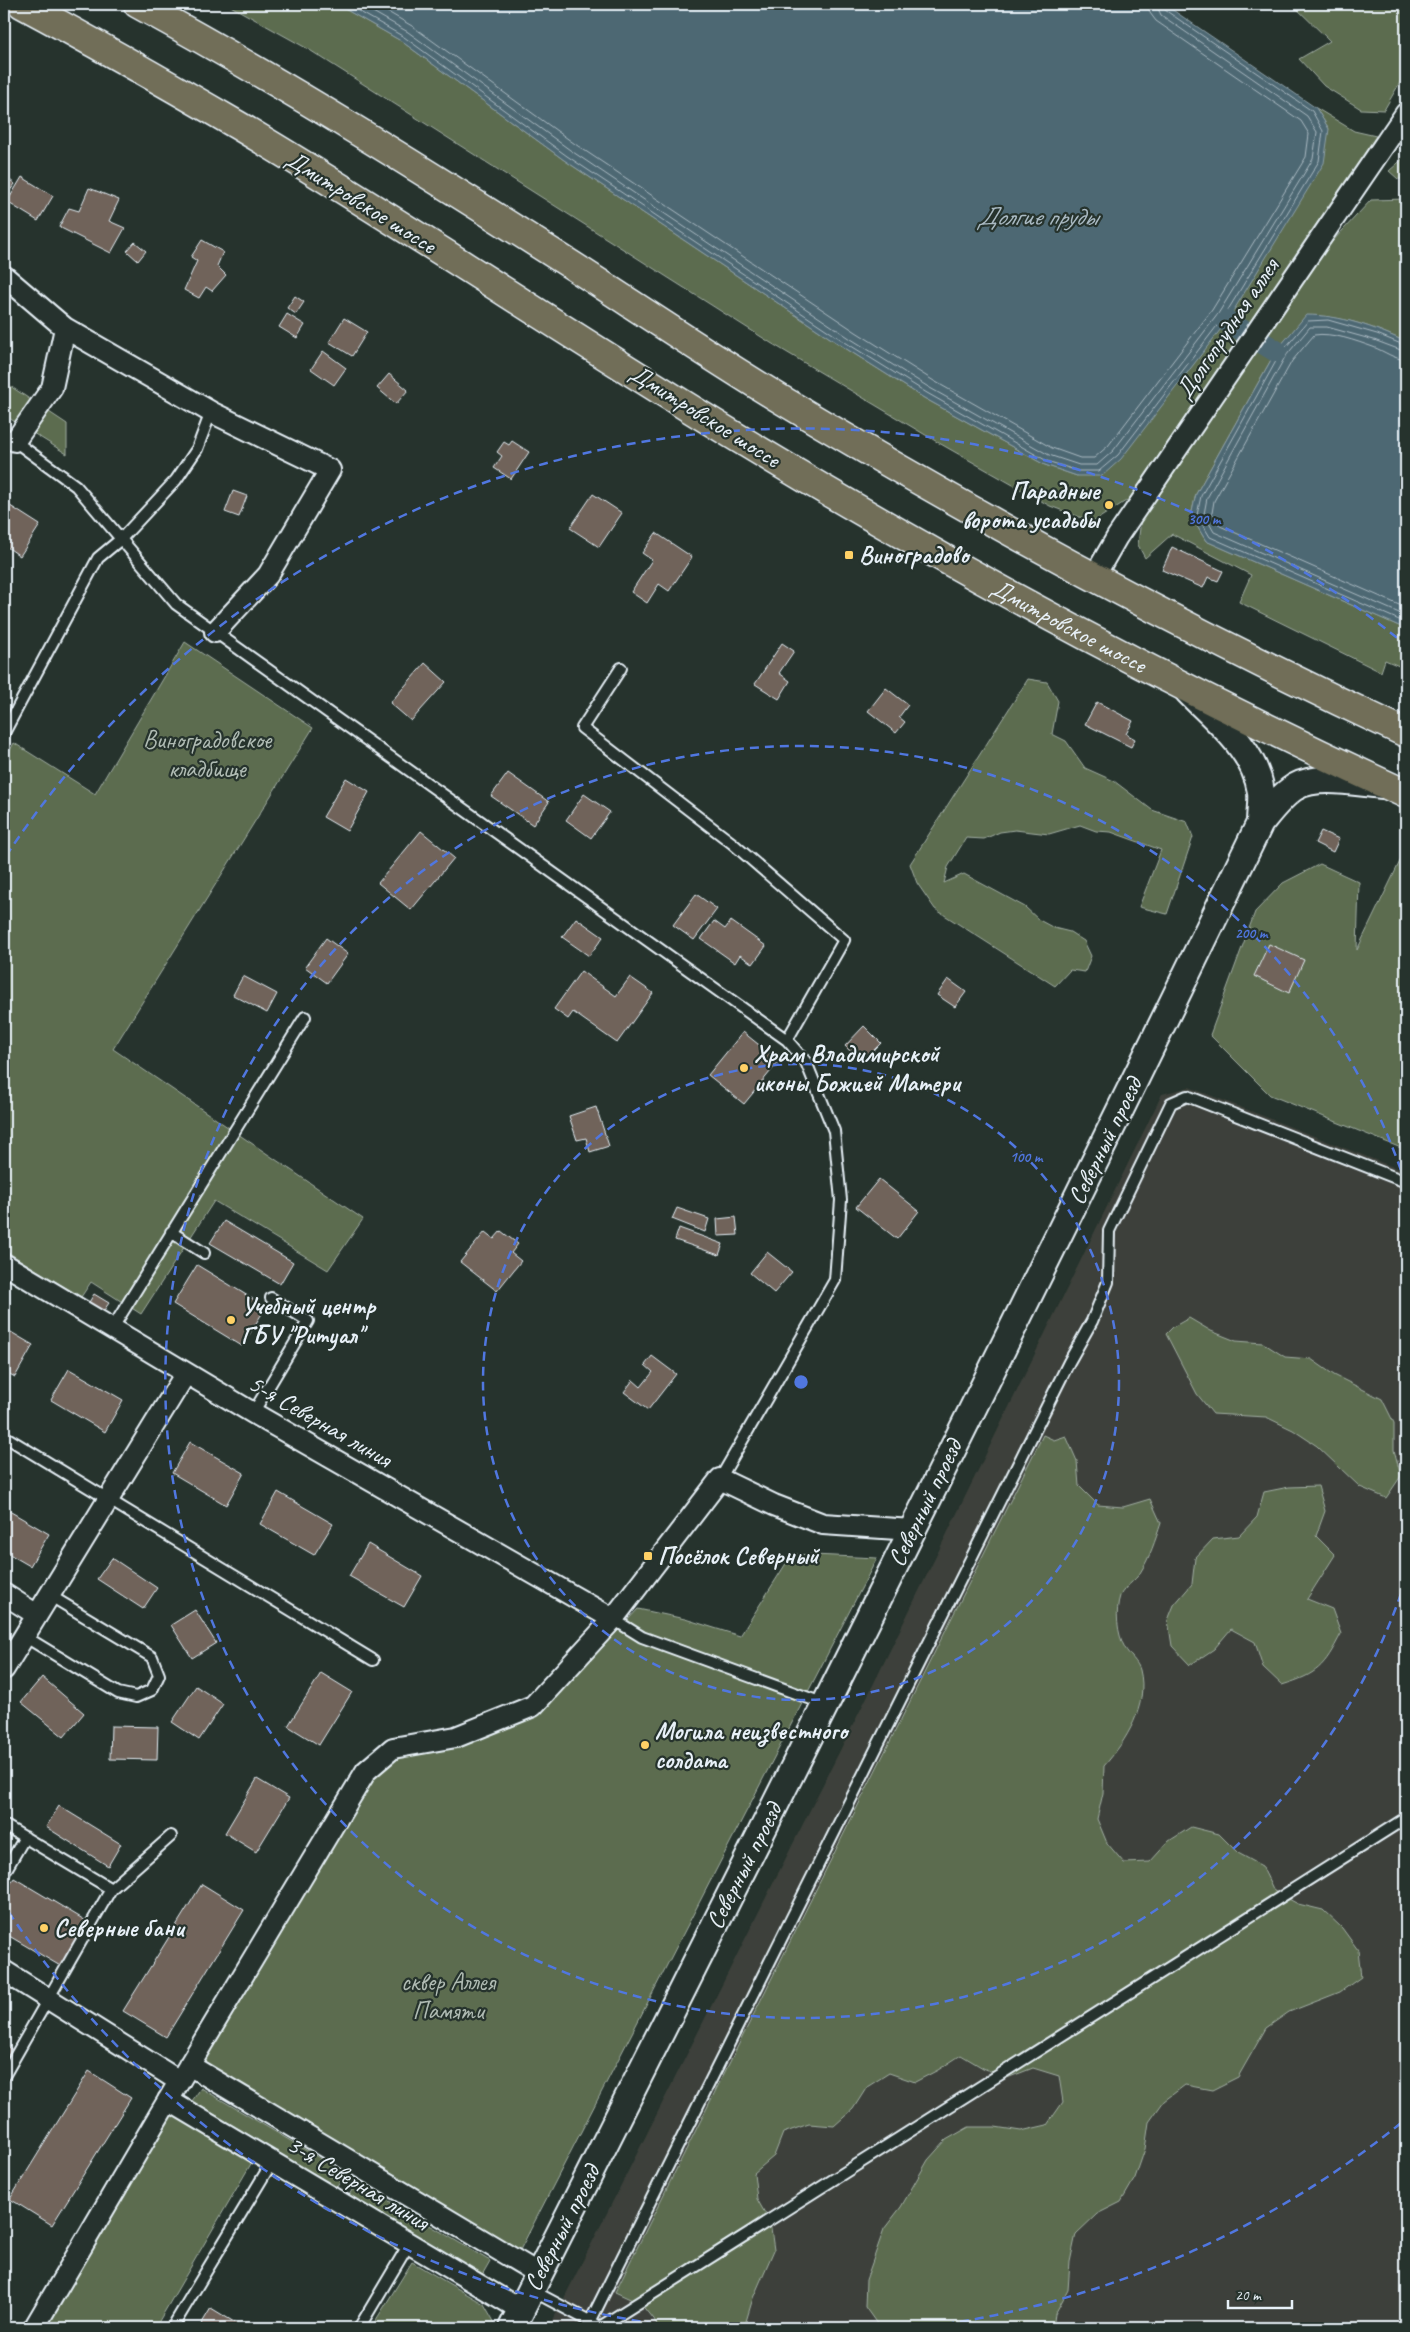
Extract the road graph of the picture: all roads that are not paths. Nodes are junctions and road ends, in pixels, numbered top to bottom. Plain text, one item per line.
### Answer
1 (22, 4) edge
2 (138, 4) edge
3 (1404, 119) edge
4 (4, 276) edge
5 (65, 328) junction
6 (211, 412) junction
7 (7, 436) edge
8 (120, 539) junction
9 (1094, 577) junction
10 (215, 632) junction
11 (621, 668) dead end
12 (1183, 687) junction
13 (4, 733) edge
14 (1406, 733) edge
15 (1397, 789) edge
16 (1260, 823) junction
17 (305, 1018) dead end
18 (787, 1040) junction
19 (1406, 1182) edge
20 (171, 1232) junction
21 (204, 1253) dead end
22 (4, 1264) edge
23 (271, 1298) dead end
24 (112, 1329) junction
25 (186, 1373) junction
26 (253, 1413) junction
27 (4, 1436) edge
28 (720, 1478) junction
29 (108, 1500) junction
30 (912, 1530) junction
31 (4, 1594) edge
32 (49, 1595) junction
33 (37, 1615) junction
34 (613, 1619) junction
35 (24, 1636) junction
36 (373, 1660) dead end
37 (4, 1669) edge
38 (825, 1704) junction
39 (1406, 1818) edge
40 (4, 1824) edge
41 (171, 1836) dead end
42 (25, 1837) junction
43 (4, 1873) edge
44 (111, 1889) junction
45 (4, 1971) edge
46 (49, 1999) junction
47 (184, 2073) junction
48 (4, 2076) edge
49 (168, 2100) junction
50 (272, 2162) junction
51 (409, 2244) junction
52 (526, 2301) edge
53 (596, 2326) edge
54 (34, 2328) edge
55 (172, 2328) edge
56 (359, 2328) edge

1 - 12 highway, Дмитровское шоссе
2 - 9 highway
3 - 9 street, Долгопрудная аллея
4 - 5 street
5 - 6 street
5 - 7 street
6 - 8 lane
6 - 10 street
7 - 8 lane
8 - 10 lane
8 - 13 lane
9 - 14 highway
10 - 18 lane
11 - 18 lane
12 - 15 highway, Дмитровское шоссе
12 - 16 street, Северный проезд
15 - 16 street
16 - 30 street, Северный проезд
17 - 20 lane
18 - 28 lane
19 - 53 lane
20 - 21 lane
20 - 24 lane
22 - 24 street, 5-я Северная линия
23 - 26 lane
24 - 25 street, 5-я Северная линия
25 - 26 street, 5-я Северная линия
25 - 29 street
26 - 34 street, 5-я Северная линия
27 - 29 lane
28 - 30 street
28 - 34 street
29 - 32 street
29 - 36 lane
30 - 38 street, Северный проезд
31 - 33 street
32 - 33 street
32 - 35 lane
33 - 35 street
34 - 38 lane
34 - 47 street
35 - 37 street
38 - 52 street, Северный проезд
39 - 53 lane
40 - 42 lane
41 - 44 lane
42 - 43 lane
42 - 44 lane
44 - 46 lane
45 - 46 street, 3-я Северная линия
46 - 47 street, 3-я Северная линия
46 - 48 lane
47 - 49 street
47 - 52 street, 3-я Северная линия
49 - 50 street, 3-я Северная линия
49 - 54 street
50 - 51 street, 3-я Северная линия
50 - 55 lane
51 - 52 street, 3-я Северная линия
51 - 56 lane
52 - 53 lane

